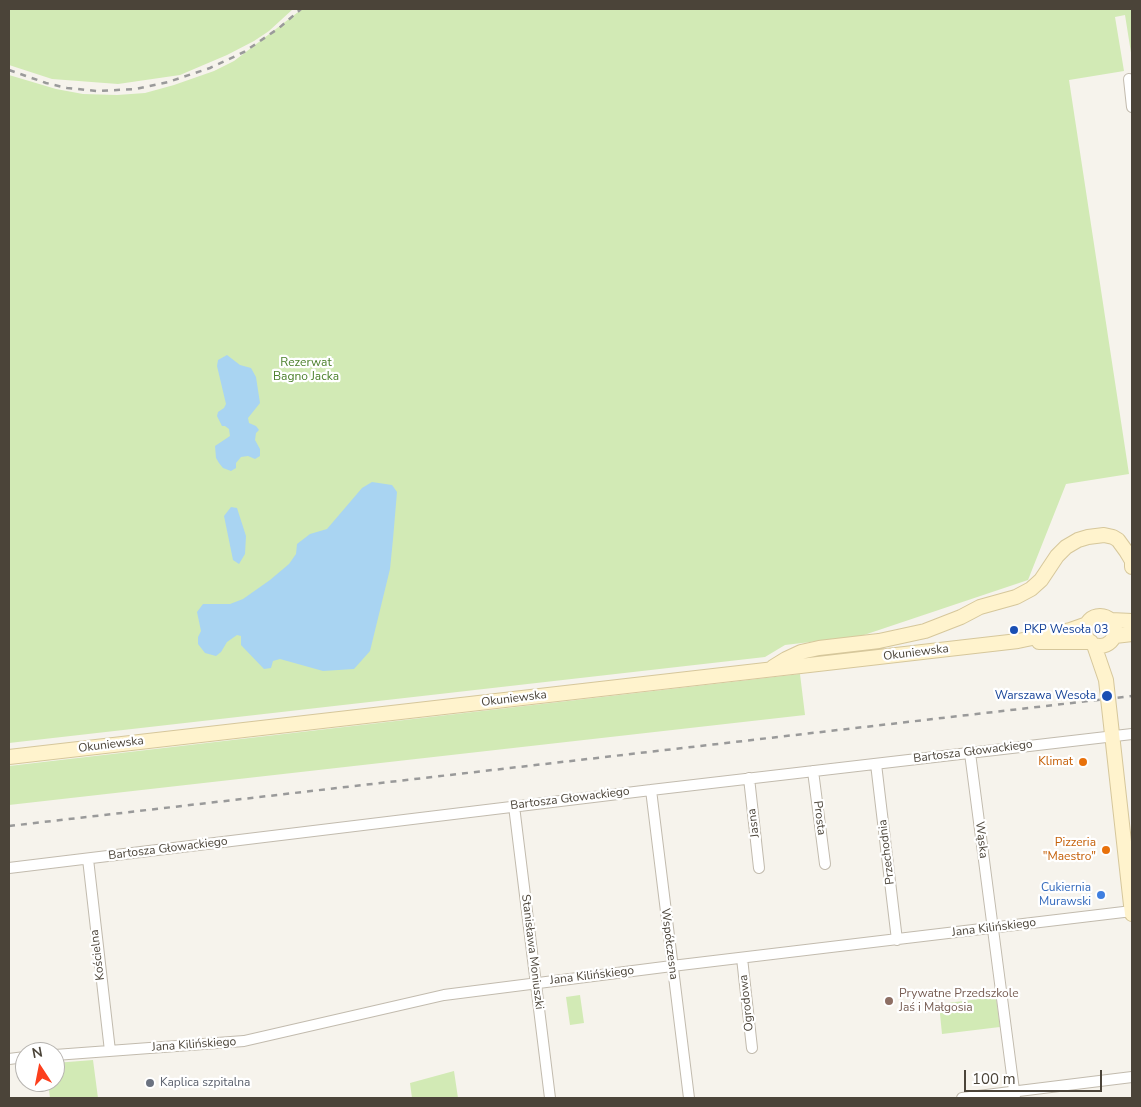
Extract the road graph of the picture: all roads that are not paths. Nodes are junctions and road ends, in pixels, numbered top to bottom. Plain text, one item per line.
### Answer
1 (1129, 79) dead end
2 (1132, 107) edge
3 (1132, 567) edge
4 (1111, 620) junction
5 (1132, 621) edge
6 (1087, 624) junction
7 (1132, 634) edge
8 (1112, 640) junction
9 (1018, 641) junction
10 (1092, 643) junction
11 (770, 669) junction
12 (1106, 680) junction
13 (1132, 734) edge
14 (1112, 736) junction
15 (970, 753) junction
16 (9, 757) edge
17 (876, 764) junction
18 (813, 771) junction
19 (749, 778) junction
20 (651, 790) junction
21 (514, 806) junction
22 (1127, 827) edge
23 (88, 859) junction
24 (825, 864) dead end
25 (9, 868) edge
26 (760, 868) dead end
27 (1132, 912) edge
28 (992, 928) junction
29 (898, 940) junction
30 (742, 958) junction
31 (672, 966) junction
32 (536, 982) junction
33 (752, 1048) dead end
34 (110, 1051) junction
35 (65, 1054) edge
36 (1132, 1077) edge
37 (1015, 1095) edge
38 (550, 1098) edge
39 (689, 1098) edge
40 (962, 1098) edge

1 - 2 street
3 - 11 main road
4 - 5 main road
4 - 6 main road
4 - 8 main road
6 - 9 main road, Okuniewska
6 - 10 main road
7 - 8 main road
8 - 10 main road
8 - 12 main road
9 - 10 main road, Okuniewska
9 - 11 main road, Okuniewska
10 - 12 main road
11 - 16 main road, Okuniewska
12 - 14 main road
13 - 14 street, Bartosza Głowackiego
14 - 15 street, Bartosza Głowackiego
14 - 22 main road
15 - 17 street, Bartosza Głowackiego
15 - 28 street, Wąska
17 - 18 street, Bartosza Głowackiego
17 - 29 street, Przechodnia
18 - 19 street, Bartosza Głowackiego
18 - 24 street, Prosta
19 - 20 street, Bartosza Głowackiego
19 - 26 street, Jasna
20 - 21 street, Bartosza Głowackiego
20 - 31 street, Współczesna
21 - 23 street, Bartosza Głowackiego
21 - 32 street, Stanisława Moniuszki
22 - 27 main road
23 - 25 street, Bartosza Głowackiego
23 - 34 street, Kościelna
27 - 28 street, Jana Kilińskiego
28 - 29 street, Jana Kilińskiego
28 - 37 street, Wąska
29 - 30 street, Jana Kilińskiego
30 - 31 street, Jana Kilińskiego
30 - 33 street, Ogrodowa
31 - 32 street, Jana Kilińskiego
31 - 39 street, Współczesna
32 - 34 street, Jana Kilińskiego
32 - 38 street, Stanisława Moniuszki
34 - 35 street, Jana Kilińskiego
36 - 37 street
37 - 40 street

